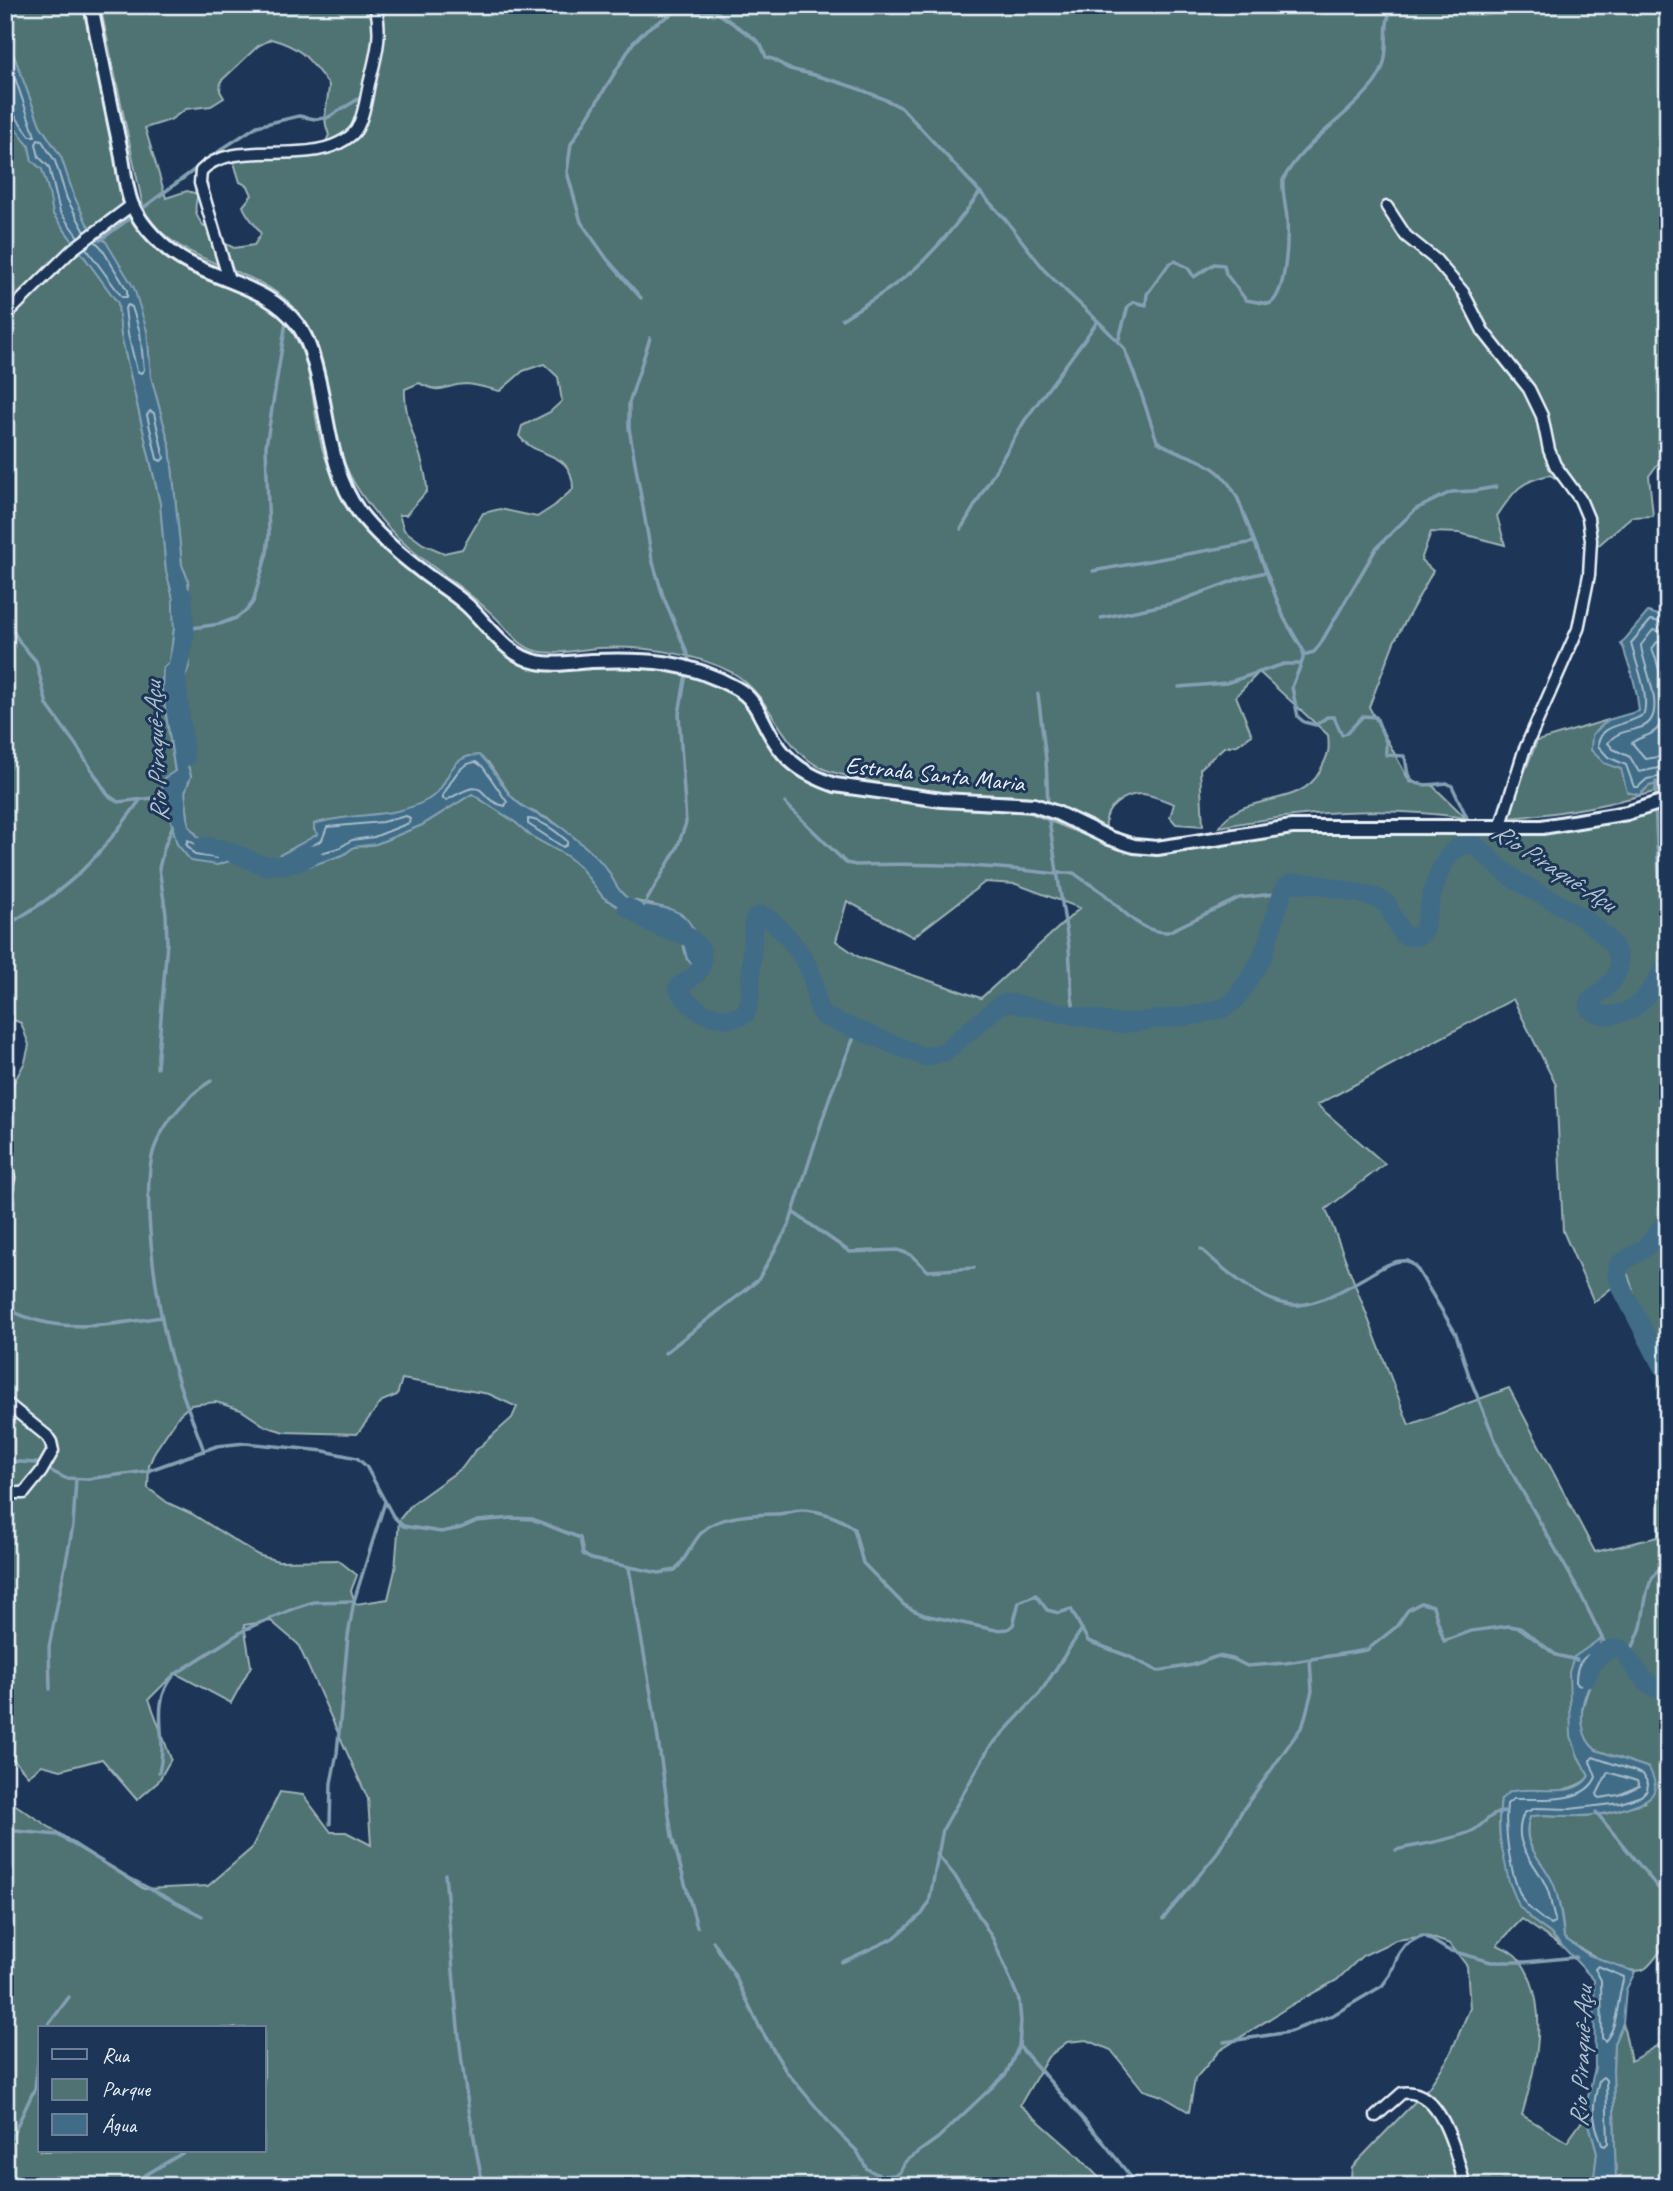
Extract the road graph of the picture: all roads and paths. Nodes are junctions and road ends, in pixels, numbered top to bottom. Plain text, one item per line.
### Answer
1 (91, 5) edge
2 (375, 5) edge
3 (132, 205) junction
4 (1387, 206) dead end
5 (229, 280) junction
6 (5, 316) edge
7 (1668, 800) edge
8 (1500, 828) junction
9 (5, 1160) edge
10 (5, 1197) edge
11 (5, 1402) edge
12 (5, 1490) edge
13 (1376, 2116) dead end
14 (1465, 2186) edge

1 - 3 street, Estrada Santa Maria
2 - 5 street
3 - 5 street, Estrada Santa Maria
3 - 6 street
4 - 8 street
5 - 8 street, Estrada Santa Maria
7 - 8 street, Estrada Santa Maria
9 - 10 street
11 - 12 street
13 - 14 street

